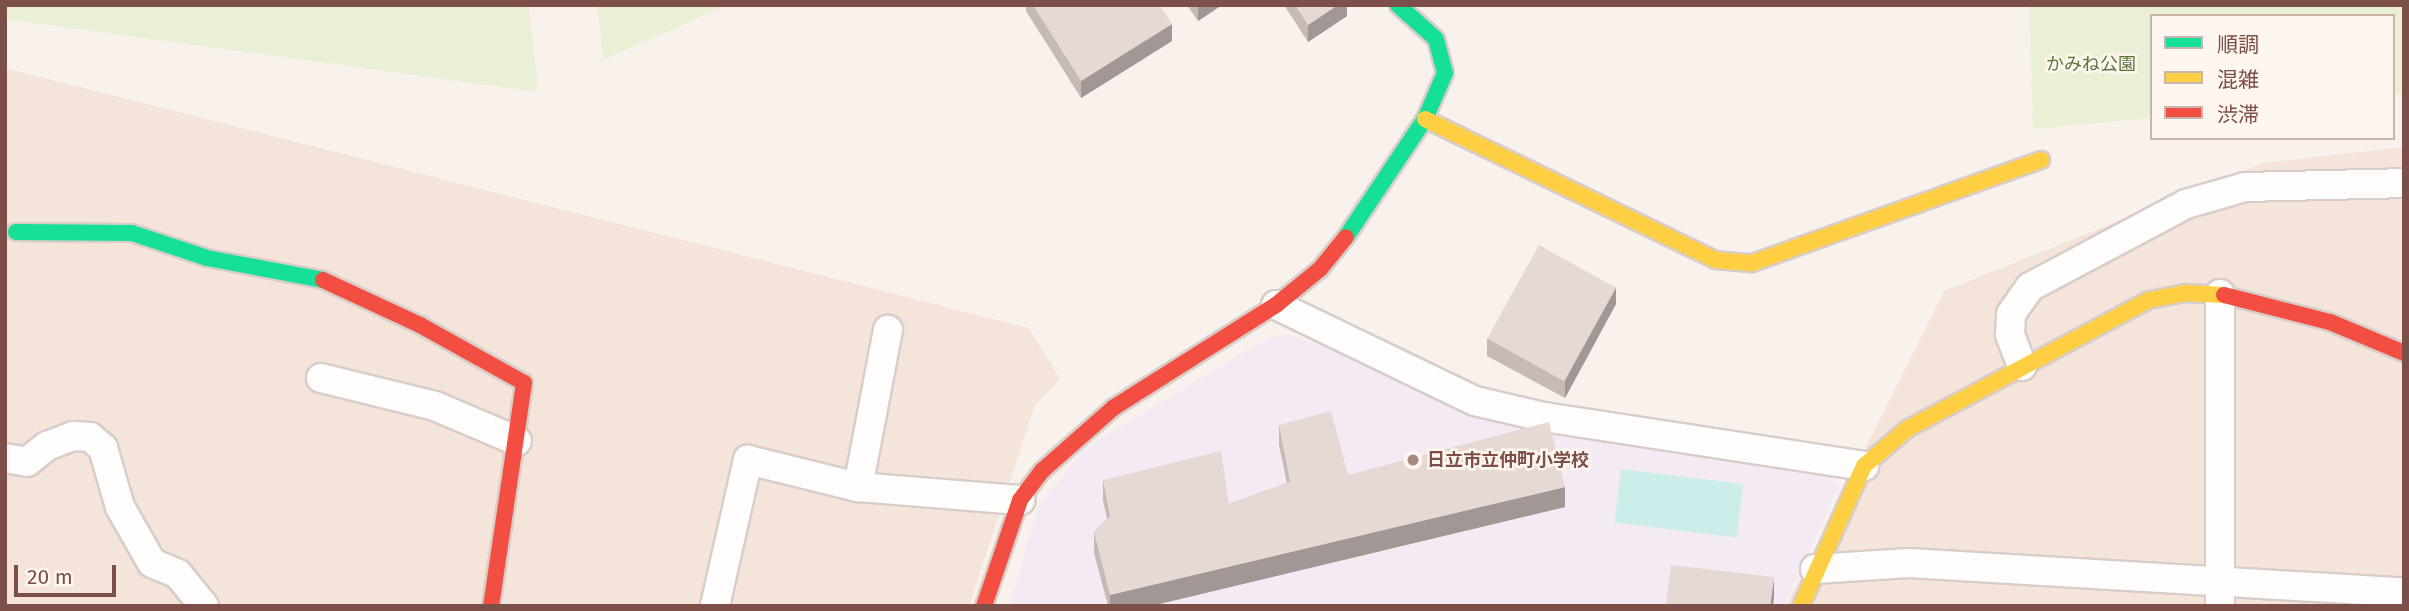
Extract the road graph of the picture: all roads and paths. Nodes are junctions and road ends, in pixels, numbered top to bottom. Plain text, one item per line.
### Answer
1 (1398, 5) edge
2 (1425, 119) junction
3 (2041, 160) dead end
4 (2404, 183) edge
5 (16, 232) dead end
6 (2220, 294) junction
7 (1276, 306) junction
8 (888, 330) dead end
9 (2404, 353) edge
10 (2022, 366) junction
11 (321, 378) dead end
12 (517, 441) junction
13 (5, 458) edge
14 (1864, 466) junction
15 (858, 487) junction
16 (1020, 500) junction
17 (1815, 569) junction
18 (2404, 592) edge
19 (2220, 593) edge
20 (204, 606) edge
21 (491, 606) edge
22 (715, 606) edge
23 (984, 606) edge
24 (1801, 606) edge

1 - 2 street
2 - 3 street
2 - 7 street
4 - 10 street
5 - 12 street
6 - 9 street
6 - 10 street
6 - 19 street
7 - 14 street
7 - 16 street
8 - 15 street
10 - 14 street
11 - 12 street
12 - 21 street
13 - 20 street
14 - 17 street
15 - 16 street
15 - 22 street
16 - 23 street
17 - 19 street
17 - 24 street
18 - 19 street

